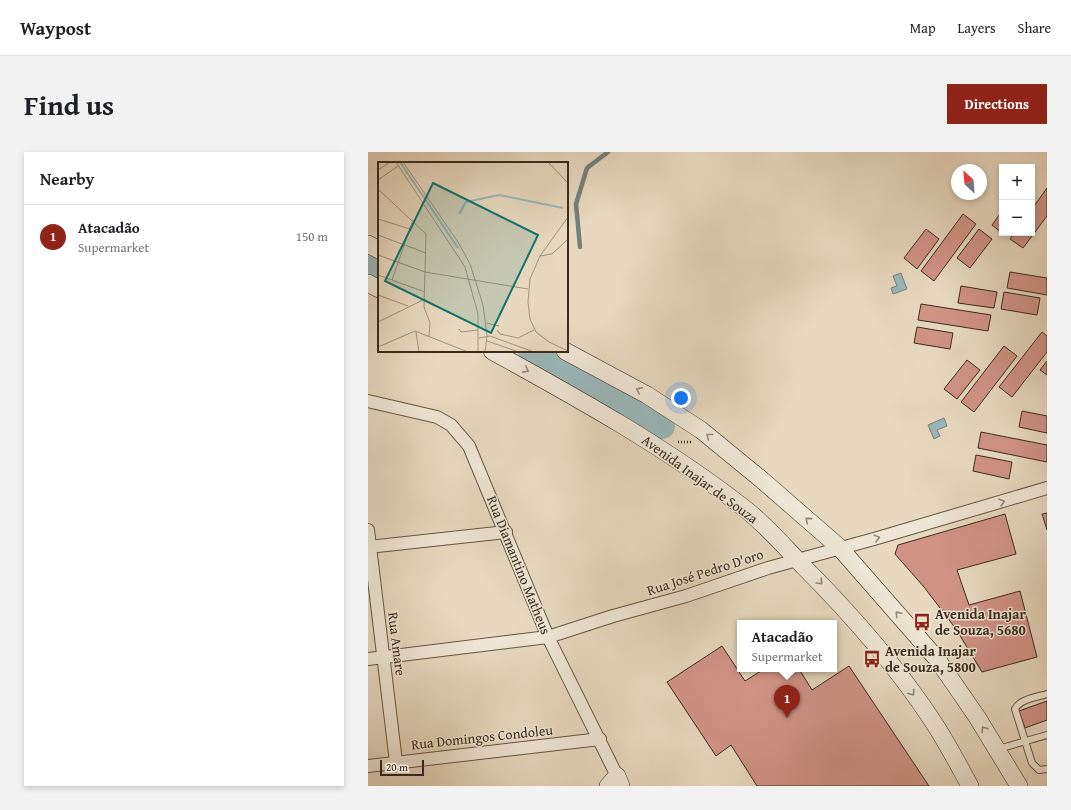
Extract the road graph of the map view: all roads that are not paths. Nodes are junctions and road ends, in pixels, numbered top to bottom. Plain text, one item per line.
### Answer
1 (368, 244) edge
2 (378, 249) edge
3 (368, 284) edge
4 (378, 289) edge
5 (494, 352) edge
6 (568, 352) edge
7 (368, 401) edge
8 (1047, 488) edge
9 (368, 530) edge
10 (506, 532) junction
11 (369, 547) edge
12 (839, 547) junction
13 (797, 559) junction
14 (548, 637) junction
15 (384, 657) junction
16 (368, 659) edge
17 (1047, 694) edge
18 (1047, 735) edge
19 (600, 739) junction
20 (1025, 742) junction
21 (997, 750) junction
22 (396, 762) junction
23 (368, 766) edge
24 (1047, 769) edge
25 (615, 783) edge
26 (970, 786) edge
27 (1019, 786) edge

1 - 2 main road
3 - 4 main road
5 -> 13 main road, Avenida Inajar de Souza
12 -> 6 main road
7 - 10 street, Rua Diamantino Matheus
12 -> 8 street, Rua José Pedro D'oro
9 - 11 street, Rua Amare
10 - 11 street
10 - 14 street, Rua Diamantino Matheus
11 - 15 street, Rua Amare
12 - 13 street, Rua José Pedro D'oro
21 -> 12 main road
13 - 14 street, Rua José Pedro D'oro
13 -> 26 main road, Avenida Inajar de Souza
14 - 15 street, Rua José Pedro D'oro
14 - 19 street, Rua Diamantino Matheus
15 - 16 street, Rua José Pedro D'oro
15 - 22 street, Rua Amare
17 - 20 lane
18 - 20 lane
19 - 22 street, Rua Domingos Condoleu
19 - 25 street, Rua Diamantino Matheus
20 - 21 lane
20 - 24 lane
21 - 27 main road
22 - 23 street, Rua Domingos Condoleu

